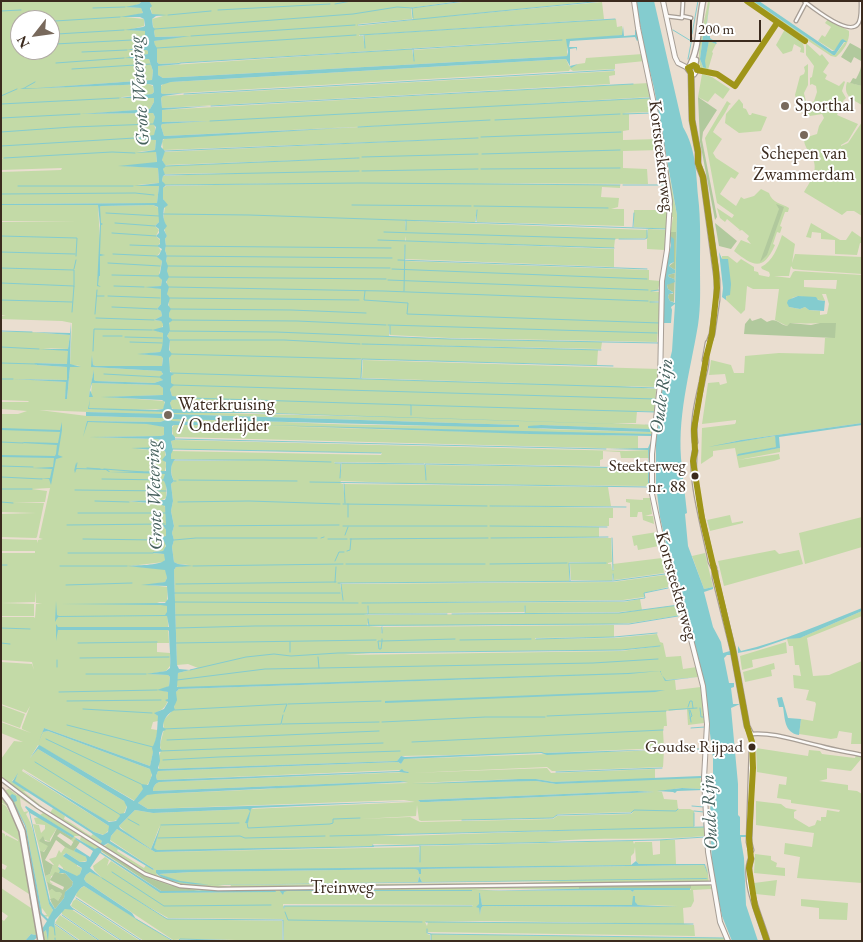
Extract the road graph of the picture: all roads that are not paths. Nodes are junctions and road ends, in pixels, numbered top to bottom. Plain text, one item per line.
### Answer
1 (634, 1) edge
2 (663, 1) edge
3 (684, 1) edge
4 (704, 1) edge
5 (861, 1) edge
6 (805, 2) edge
7 (666, 16) junction
8 (682, 16) junction
9 (691, 18) dead end
10 (796, 21) dead end
11 (692, 66) junction
12 (692, 73) junction
13 (751, 734) junction
14 (862, 755) edge
15 (1, 779) edge
16 (7, 784) junction
17 (2, 793) edge
18 (712, 883) junction
19 (41, 939) edge
20 (768, 939) edge
21 (728, 941) edge

1 - 18 street, Kortsteekterweg
2 - 7 street
3 - 8 street
4 - 11 main road
5 - 6 street
6 - 10 street
7 - 8 street
7 - 11 street
8 - 9 street
11 - 12 main road
11 - 12 main road
12 - 13 main road
13 - 14 street
13 - 20 main road
15 - 16 street, Treinweg
16 - 17 street
16 - 18 street, Treinweg
17 - 19 main road
18 - 21 street, Kortsteekterweg

